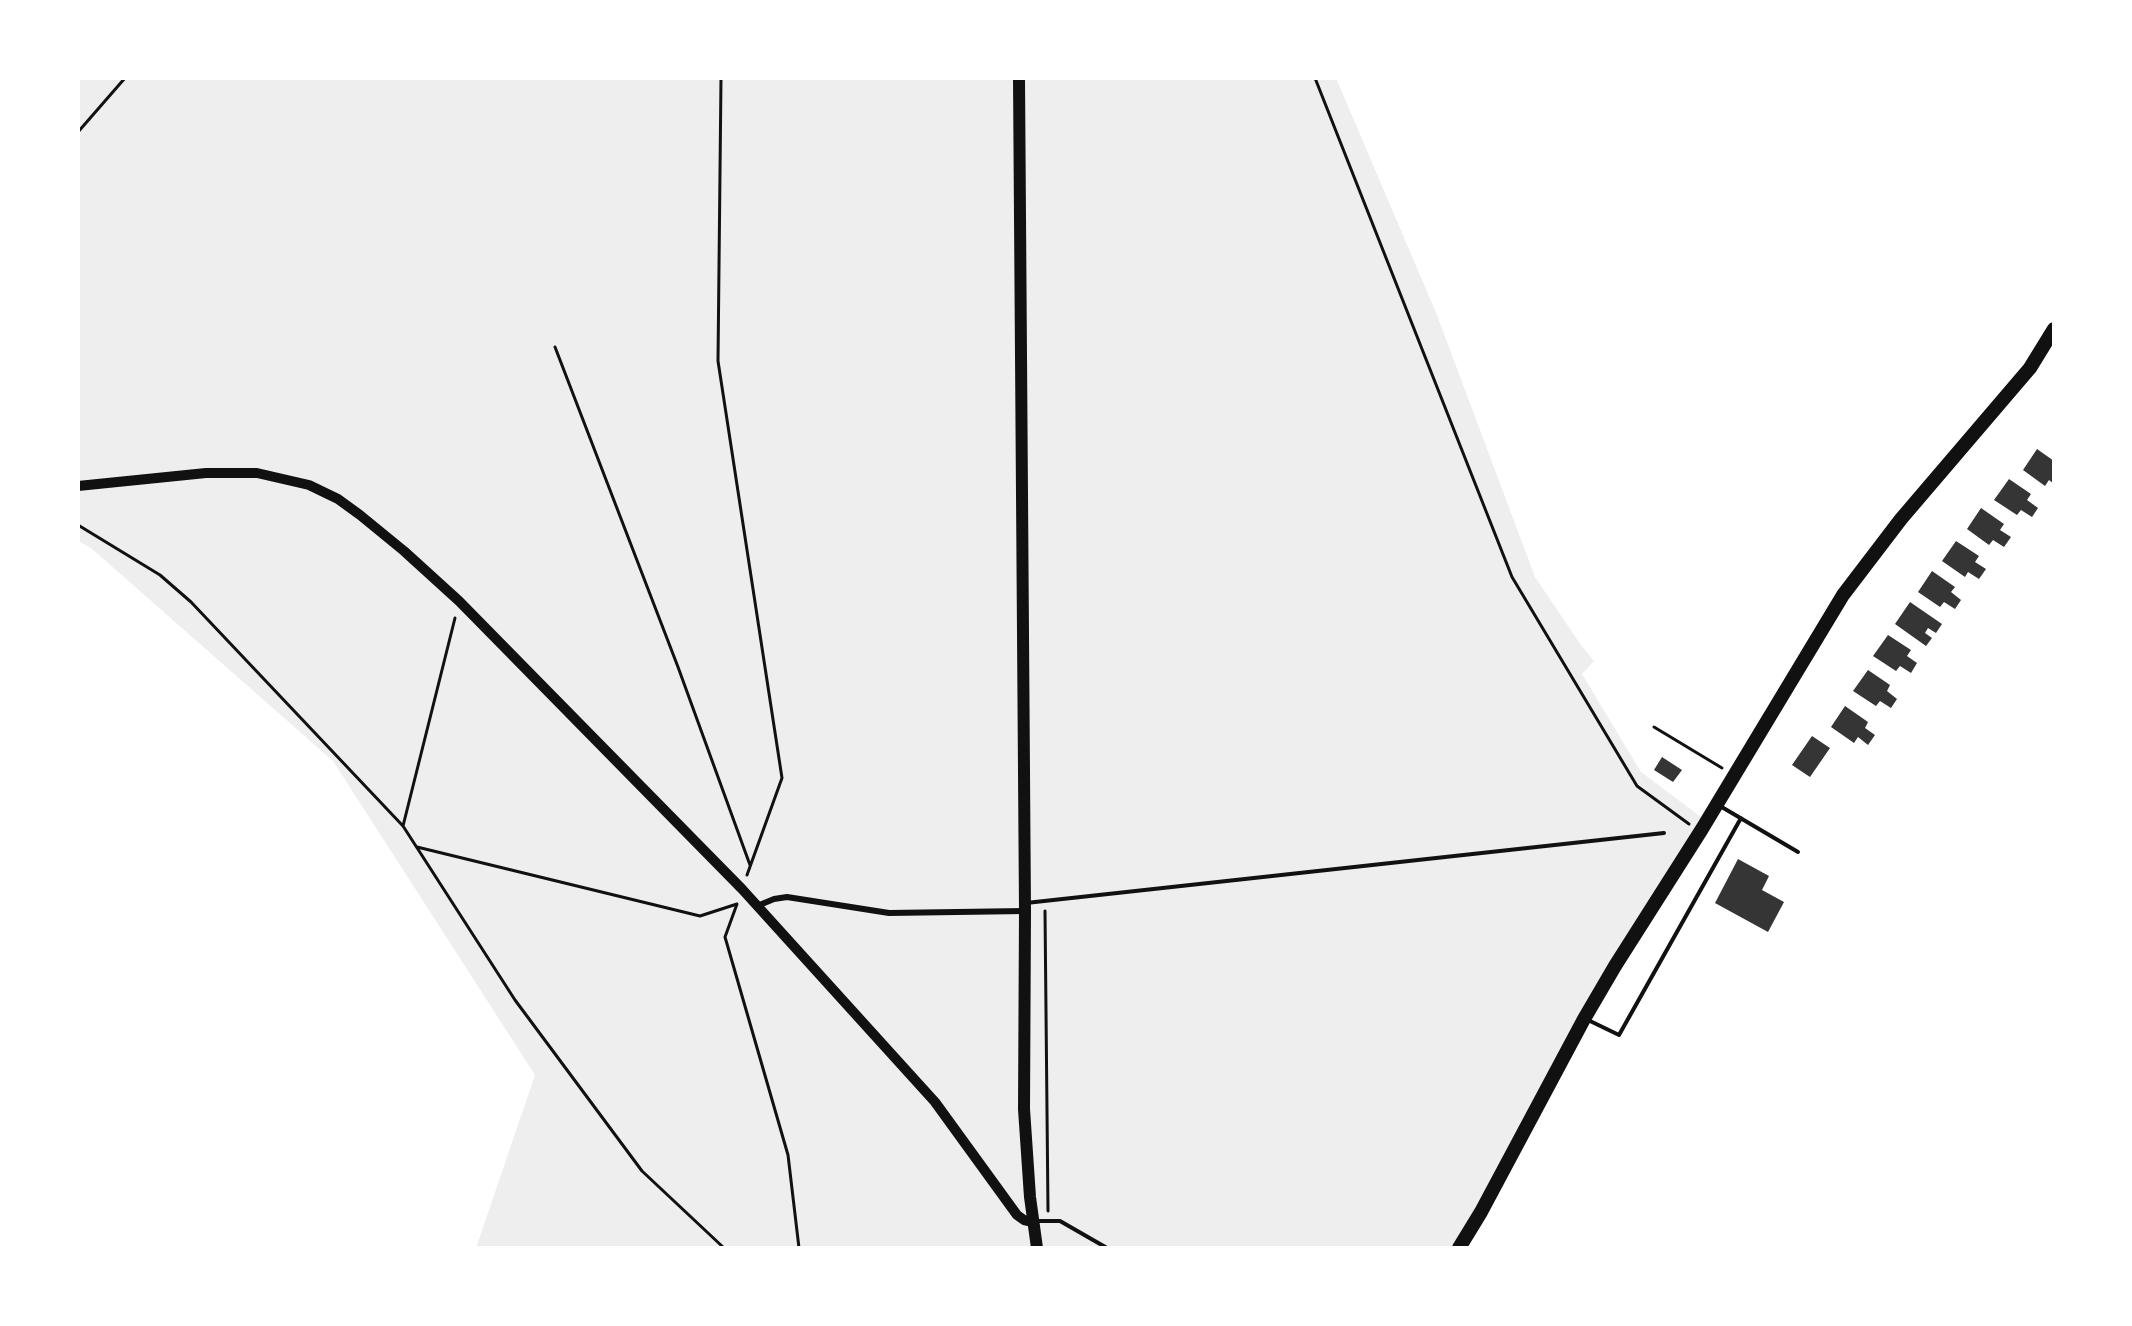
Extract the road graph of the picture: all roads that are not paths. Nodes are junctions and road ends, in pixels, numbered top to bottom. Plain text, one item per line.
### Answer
1 (1019, 78) edge
2 (2054, 329) edge
3 (78, 486) edge
4 (1717, 804) junction
5 (1741, 818) junction
6 (1664, 833) dead end
7 (1798, 852) dead end
8 (756, 906) junction
9 (1025, 907) junction
10 (1584, 1018) junction
11 (1481, 1212) junction
12 (1033, 1222) junction
13 (1036, 1248) edge
14 (1107, 1248) edge
15 (1459, 1248) edge
16 (1466, 1248) edge

1 - 9 main road
2 - 4 highway
3 - 8 street
4 - 5 lane
4 - 10 highway
5 - 7 lane
5 - 10 lane
6 - 9 lane
8 - 9 street
8 - 12 street
9 - 12 main road
10 - 11 highway
11 - 15 highway
11 - 16 highway
12 - 13 main road
12 - 14 lane

